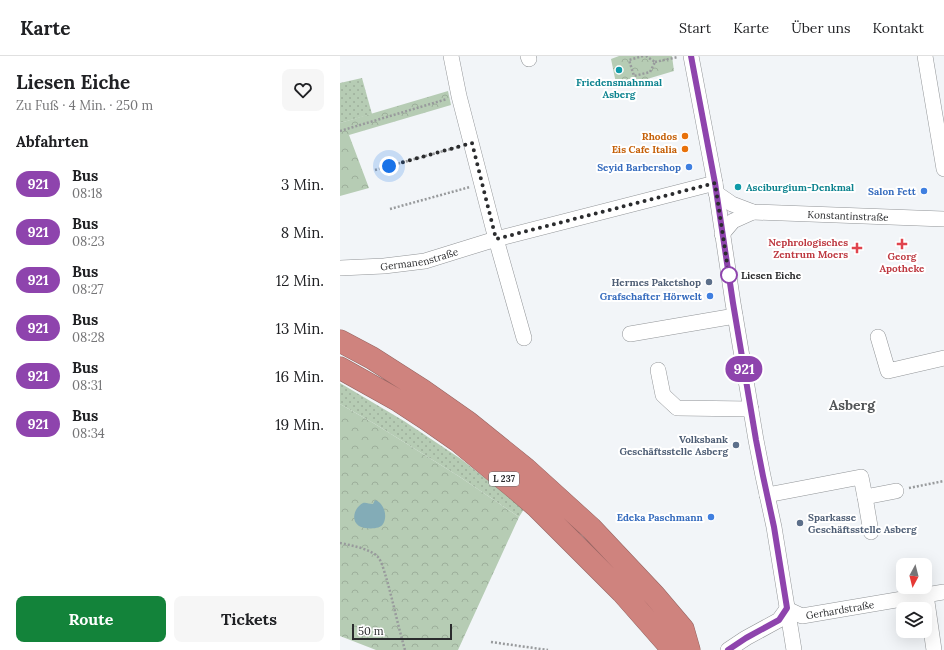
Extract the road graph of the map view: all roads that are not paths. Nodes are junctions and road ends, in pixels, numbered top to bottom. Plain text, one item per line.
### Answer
1 (451, 56) edge
2 (691, 56) edge
3 (925, 56) edge
4 (938, 99) edge
5 (941, 133) edge
6 (944, 168) edge
7 (715, 188) junction
8 (753, 212) junction
9 (944, 219) edge
10 (722, 234) junction
11 (496, 239) junction
12 (340, 268) edge
13 (735, 316) junction
14 (630, 334) dead end
15 (878, 337) dead end
16 (524, 338) dead end
17 (340, 341) edge
18 (944, 358) edge
19 (340, 368) edge
20 (658, 370) dead end
21 (751, 409) junction
22 (896, 491) road end
23 (767, 495) junction
24 (864, 497) junction
25 (871, 532) dead end
26 (944, 592) edge
27 (926, 595) junction
28 (787, 608) junction
29 (673, 650) edge
30 (689, 650) edge
31 (728, 650) edge
32 (794, 650) edge
33 (934, 650) edge

1 - 11 street
2 - 7 street
3 - 4 street
4 - 5 street
5 - 6 street
7 - 8 street, Konstantinstraße
7 - 10 street
7 - 11 street, Germanenstraße
8 - 9 street, Konstantinstraße
8 - 10 street, Konstantinstraße
10 - 13 street
11 - 12 street, Germanenstraße
11 - 16 street
13 - 14 street
13 - 21 street
15 - 18 street
17 - 30 highway, L 237
19 - 29 highway, L 237
20 - 21 street
21 - 23 street
22 - 24 street
23 - 24 street
23 - 28 street
24 - 25 street
26 - 27 street, Gerhardstraße
27 - 28 street, Gerhardstraße
27 - 33 street
28 - 31 street
28 - 32 street

